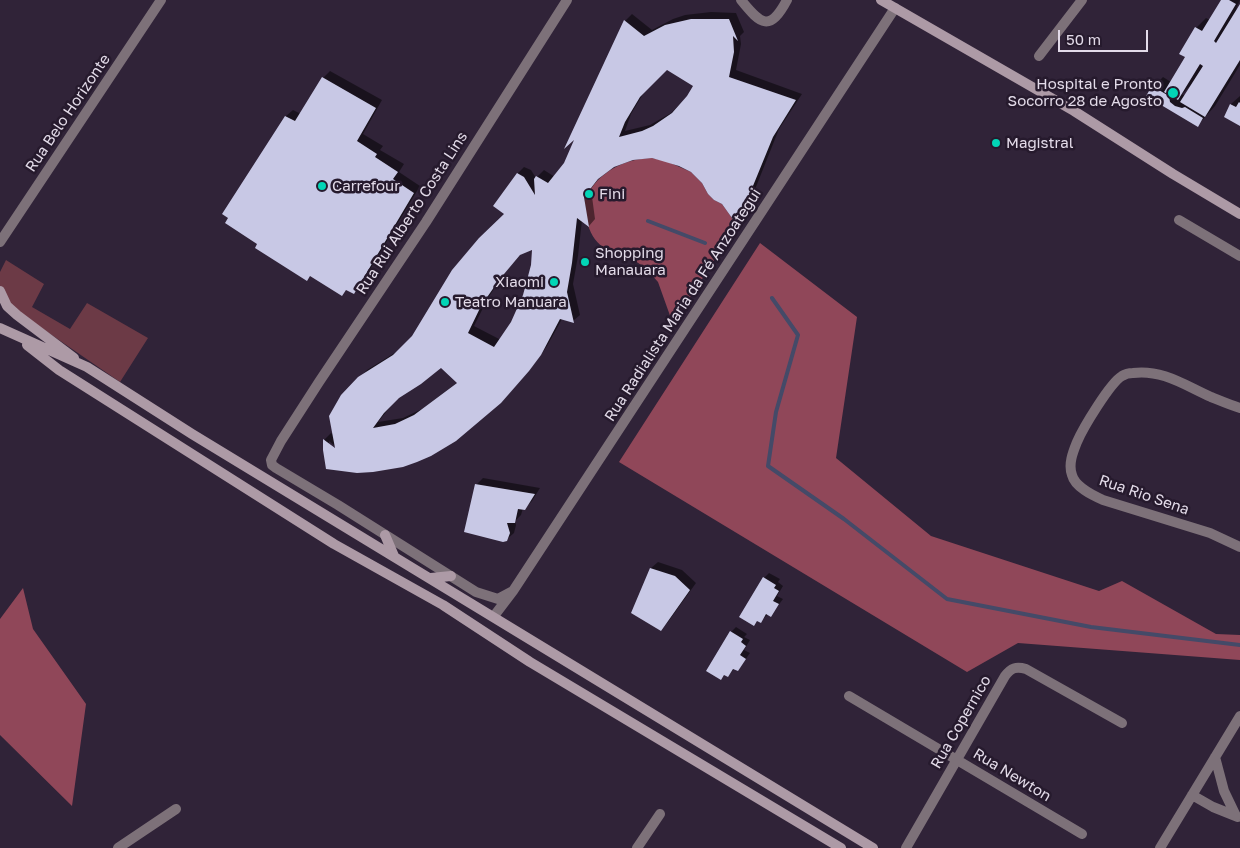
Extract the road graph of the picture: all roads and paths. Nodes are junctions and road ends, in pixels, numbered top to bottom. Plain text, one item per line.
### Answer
1 (160, 0) edge
2 (567, 0) edge
3 (741, 0) edge
4 (787, 0) edge
5 (881, 0) edge
6 (1082, 0) edge
7 (895, 8) junction
8 (1039, 56) dead end
9 (1240, 214) edge
10 (1179, 220) dead end
11 (0, 242) edge
12 (1240, 256) edge
13 (0, 291) edge
14 (0, 328) edge
15 (17, 337) junction
16 (88, 367) junction
17 (1240, 408) edge
18 (386, 535) junction
19 (1240, 547) edge
20 (394, 556) junction
21 (451, 576) junction
22 (431, 578) junction
23 (513, 592) junction
24 (494, 616) junction
25 (849, 696) dead end
26 (1240, 716) edge
27 (1122, 723) dead end
28 (1215, 757) junction
29 (956, 759) junction
30 (1192, 795) junction
31 (176, 809) dead end
32 (660, 814) dead end
33 (1238, 817) edge
34 (1082, 834) dead end
35 (828, 845) edge
36 (118, 848) edge
37 (637, 848) edge
38 (841, 848) edge
39 (873, 848) edge
40 (906, 848) edge
41 (1160, 848) edge

1 - 11 street, Rua Belo Horizonte
2 - 18 street, Rua Rui Alberto Costa Lins
3 - 4 street
5 - 7 main road
6 - 8 street
7 - 9 main road
7 - 23 street, Rua Radialista Maria da Fé Anzoategui
10 - 12 street
13 - 16 main road
14 - 15 main road
15 - 16 main road
15 - 35 main road
16 - 20 main road
17 - 19 street, Rua Rio Sena
18 - 20 main road
18 - 21 street, Rua Rui Alberto Costa Lins
20 - 22 main road
21 - 22 main road
21 - 23 street, Rua Rui Alberto Costa Lins
22 - 24 main road
23 - 24 street, Rua Radialista Maria da Fé Anzoategui
24 - 39 main road
25 - 29 street, Rua Newton
26 - 28 street
27 - 29 street, Rua Copernico
28 - 30 street
28 - 33 street
29 - 34 street, Rua Newton
29 - 40 street, Rua Copernico
30 - 33 street
30 - 41 street
31 - 36 street
32 - 37 street
35 - 38 main road

